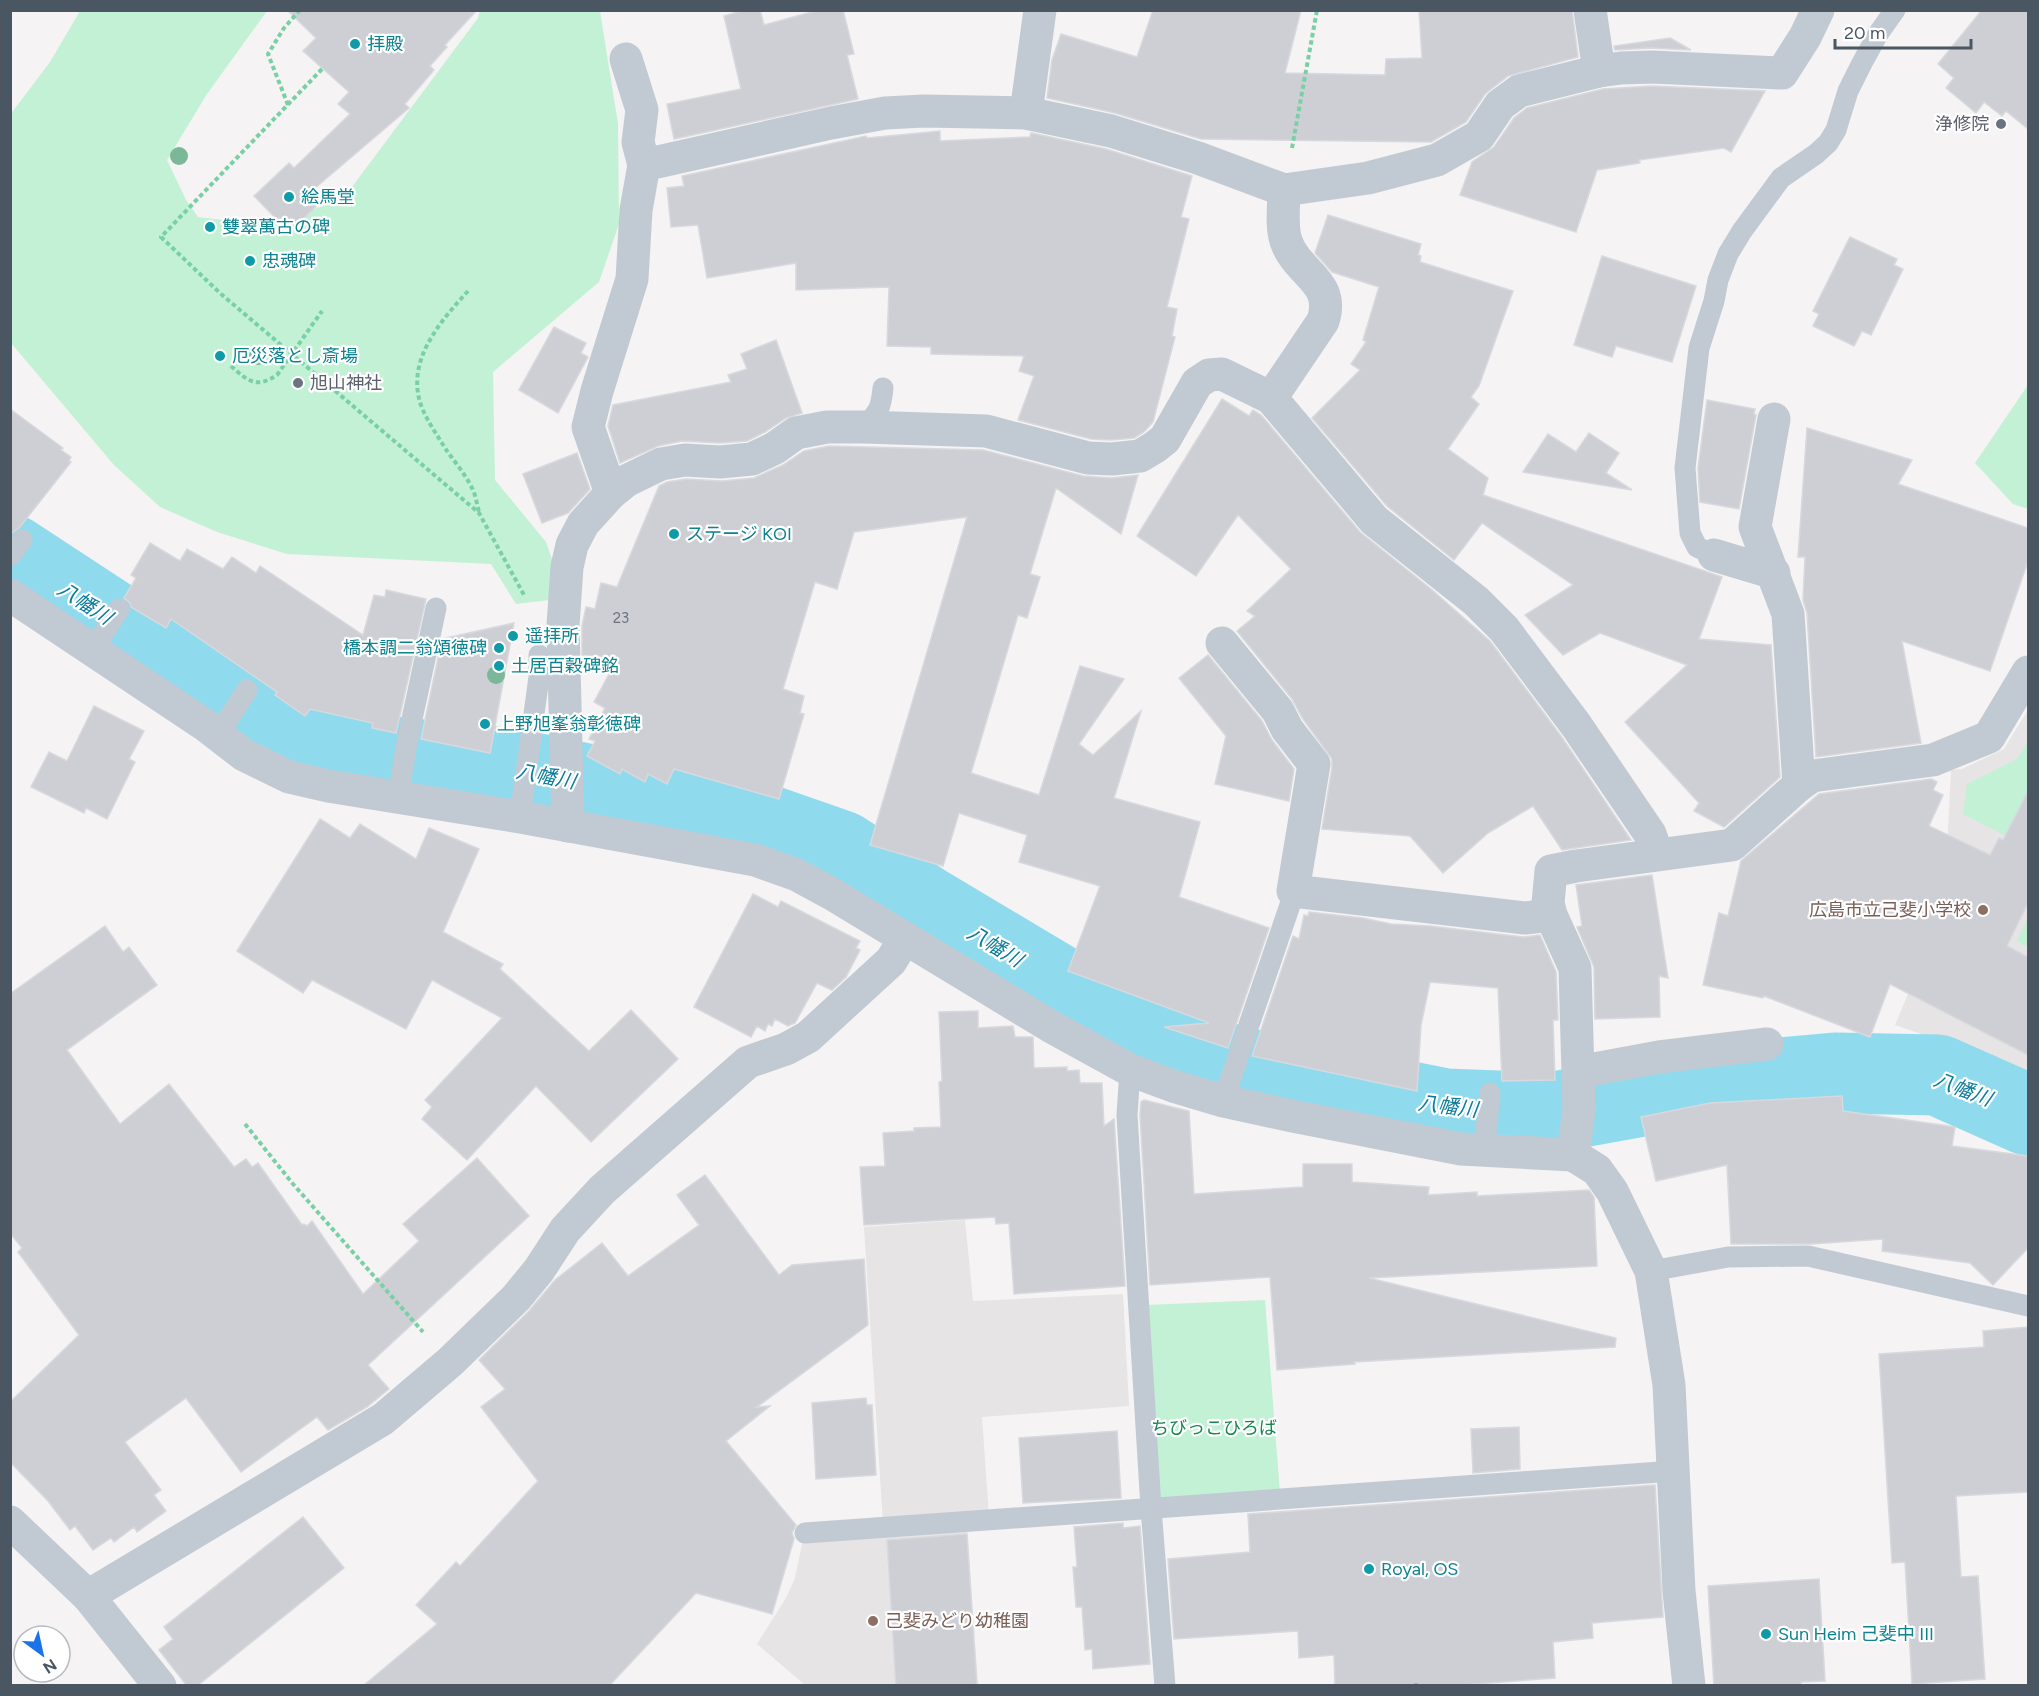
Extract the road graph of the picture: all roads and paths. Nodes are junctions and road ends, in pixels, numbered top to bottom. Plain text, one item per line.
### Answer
1 (300, 10) edge
2 (1040, 10) edge
3 (1317, 10) edge
4 (1590, 10) edge
5 (1818, 10) edge
6 (1895, 10) edge
7 (626, 59) dead end
8 (322, 69) dead end
9 (1599, 71) junction
10 (288, 105) junction
11 (1026, 113) junction
12 (644, 165) junction
13 (1284, 190) junction
14 (468, 291) dead end
15 (322, 311) dead end
16 (292, 354) junction
17 (231, 366) dead end
18 (883, 388) dead end
19 (1271, 398) junction
20 (1774, 419) dead end
21 (864, 427) junction
22 (611, 493) junction
23 (479, 513) junction
24 (1714, 555) joint
25 (1774, 573) junction
26 (10, 595) edge
27 (525, 596) dead end
28 (436, 608) dead end
29 (1222, 643) dead end
30 (539, 655) dead end
31 (2028, 672) edge
32 (247, 690) dead end
33 (226, 722) junction
34 (400, 781) junction
35 (1799, 785) junction
36 (568, 810) junction
37 (520, 817) junction
38 (1657, 854) junction
39 (1293, 891) junction
40 (1551, 915) junction
41 (905, 938) junction
42 (1767, 1044) dead end
43 (1130, 1070) junction
44 (1578, 1078) junction
45 (1228, 1086) junction
46 (1490, 1093) dead end
47 (245, 1124) dead end
48 (1486, 1136) junction
49 (1575, 1141) junction
50 (1651, 1271) junction
51 (2028, 1306) edge
52 (450, 1362) junction
53 (1674, 1471) junction
54 (1151, 1508) junction
55 (10, 1522) edge
56 (805, 1533) dead end
57 (88, 1596) junction
58 (160, 1686) edge
59 (1165, 1686) edge
60 (1689, 1686) edge

1 - 10 path
2 - 11 street
3 - 13 path
4 - 9 street
5 - 9 street
6 - 24 lane
7 - 12 street
8 - 10 path
9 - 13 street
10 - 16 path
11 - 12 street
11 - 13 street
12 - 22 street
13 - 19 street
14 - 23 path
15 - 16 path
16 - 17 path
16 - 23 path
18 - 21 lane
19 - 21 street
19 - 38 street
20 - 25 street
21 - 22 street
22 - 36 street
23 - 27 path
24 - 25 street
25 - 35 street
26 - 33 street
28 - 34 lane
29 - 39 street
30 - 37 lane
31 - 35 street
32 - 33 lane
33 - 34 street
34 - 37 street
35 - 38 street
36 - 37 street
36 - 41 street
38 - 40 street
39 - 40 street
39 - 45 lane
40 - 44 street
41 - 43 street
41 - 52 street
42 - 44 street
43 - 45 street
43 - 54 lane
44 - 49 street
45 - 48 street
46 - 48 lane
47 - 52 path
48 - 49 street
49 - 50 street
50 - 51 lane
50 - 53 street
52 - 57 street
53 - 54 lane
53 - 60 street
54 - 56 lane
54 - 59 lane
55 - 57 street
57 - 58 street

